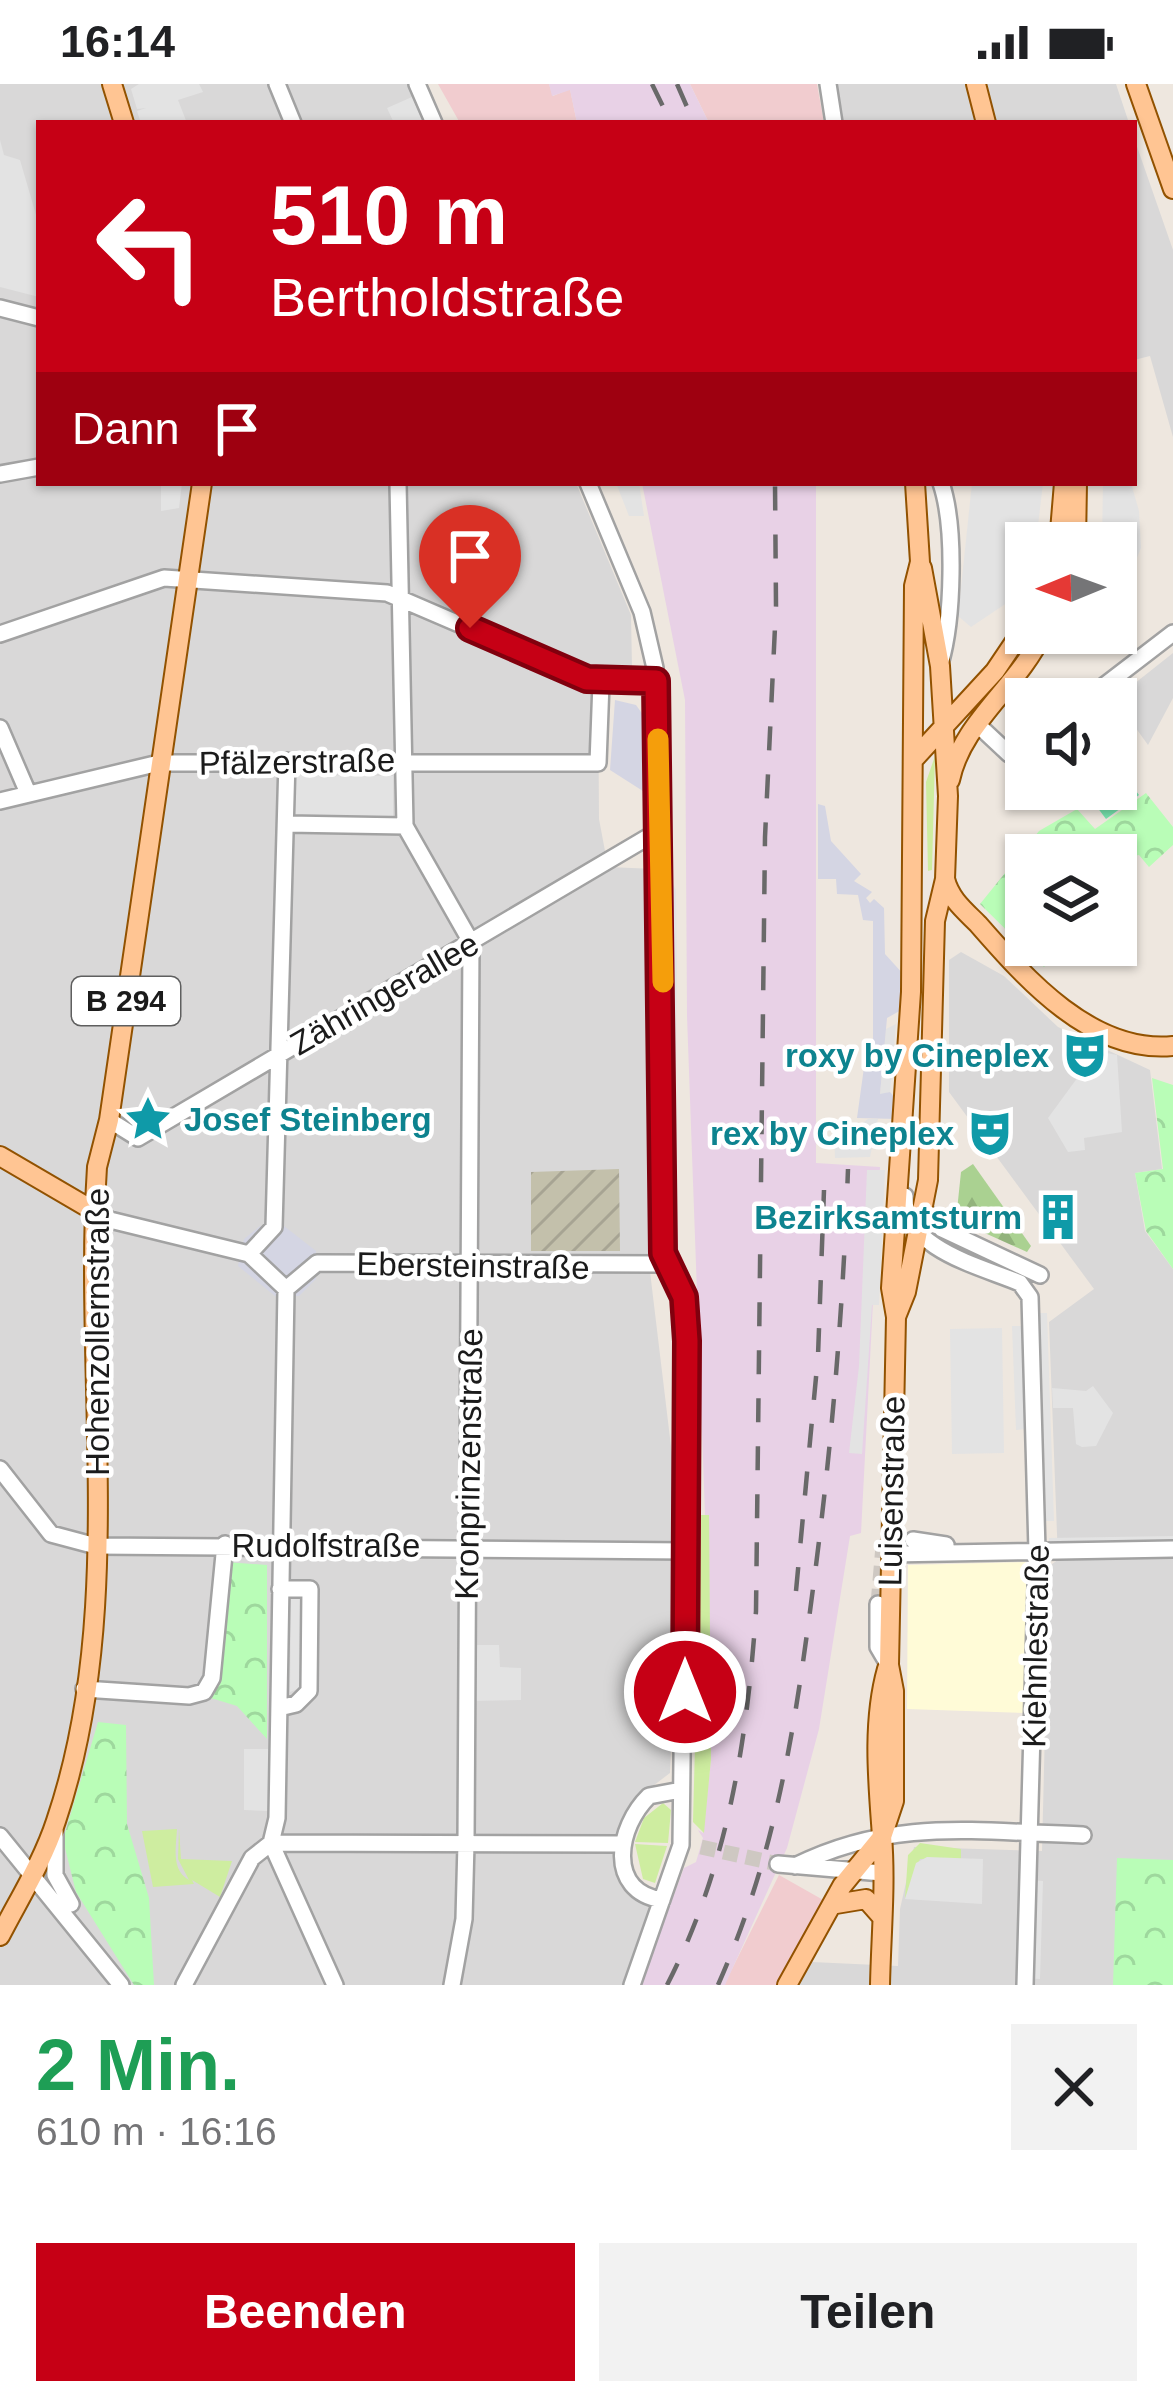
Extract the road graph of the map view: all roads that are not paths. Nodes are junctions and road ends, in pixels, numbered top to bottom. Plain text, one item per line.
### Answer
1 (112, 84) edge
2 (277, 84) edge
3 (417, 84) edge
4 (828, 84) edge
5 (976, 84) edge
6 (1136, 84) edge
7 (123, 120) edge
8 (292, 120) edge
9 (433, 120) edge
10 (834, 120) edge
11 (985, 120) edge
12 (1173, 187) edge
13 (0, 308) edge
14 (36, 317) edge
15 (36, 468) edge
16 (0, 475) edge
17 (398, 486) edge
18 (589, 486) edge
19 (915, 486) edge
20 (942, 486) edge
21 (1064, 486) edge
22 (1077, 486) edge
23 (202, 490) edge
24 (1061, 522) edge
25 (1076, 522) edge
26 (920, 562) junction
27 (188, 580) junction
28 (400, 595) junction
29 (1173, 633) edge
30 (0, 634) edge
31 (1005, 653) edge
32 (1031, 654) edge
33 (914, 673) junction
34 (940, 678) junction
35 (1114, 678) edge
36 (656, 681) junction
37 (601, 682) junction
38 (977, 691) junction
39 (943, 722) junction
40 (978, 725) junction
41 (0, 728) edge
42 (1005, 750) edge
43 (914, 759) junction
44 (287, 760) junction
45 (404, 760) junction
46 (159, 763) junction
47 (28, 793) junction
48 (948, 796) junction
49 (0, 801) edge
50 (287, 824) junction
51 (405, 826) junction
52 (660, 830) junction
53 (913, 877) junction
54 (945, 879) junction
55 (938, 906) junction
56 (471, 942) junction
57 (993, 944) junction
58 (1173, 1046) edge
59 (276, 1056) junction
60 (117, 1123) junction
61 (0, 1156) edge
62 (900, 1165) junction
63 (923, 1209) junction
64 (94, 1210) junction
65 (943, 1229) junction
66 (919, 1234) junction
67 (249, 1254) junction
68 (666, 1264) junction
69 (471, 1265) junction
70 (1040, 1275) dead end
71 (286, 1289) junction
72 (896, 1317) junction
73 (0, 1469) edge
74 (913, 1540) dead end
75 (224, 1544) junction
76 (96, 1546) junction
77 (284, 1546) junction
78 (466, 1548) junction
79 (1173, 1549) edge
80 (687, 1551) junction
81 (985, 1551) junction
82 (1037, 1551) junction
83 (890, 1554) junction
84 (280, 1589) junction
85 (878, 1604) tunnel mouth
86 (889, 1665) junction
87 (84, 1689) junction
88 (279, 1708) junction
89 (681, 1790) junction
90 (55, 1825) junction
91 (1031, 1834) junction
92 (1083, 1835) dead end
93 (0, 1836) edge
94 (883, 1837) junction
95 (271, 1843) junction
96 (466, 1843) junction
97 (622, 1844) junction
98 (681, 1845) junction
99 (700, 1847) tunnel mouth
100 (794, 1867) junction
101 (33, 1870) junction
102 (852, 1872) junction
103 (882, 1873) junction
104 (662, 1900) junction
105 (836, 1904) junction
106 (881, 1916) junction
107 (76, 1924) junction
108 (0, 1936) edge
109 (121, 1985) edge
110 (184, 1985) edge
111 (334, 1985) edge
112 (452, 1985) edge
113 (632, 1985) edge
114 (787, 1985) edge
115 (880, 1985) edge
116 (1025, 1985) edge

1 - 7 main road
2 - 8 street
3 - 9 street
4 - 10 street
5 - 11 main road
6 - 12 main road
13 - 14 street
15 - 16 street
17 - 28 street
18 - 36 street
19 - 26 main road
20 - 34 street
21 - 24 main road
22 - 25 main road
23 - 27 main road, Hohenzollernstraße / B 294
26 - 33 main road, Luisenstraße
26 - 34 main road
27 - 28 street
27 - 30 street
27 - 46 main road, Hohenzollernstraße / B 294
28 - 37 street
28 - 45 street
29 - 35 street
31 - 38 main road
32 - 40 main road
33 - 34 main road
33 - 43 main road, Luisenstraße
34 - 38 main road
34 - 39 main road
36 - 37 street
36 - 52 street
37 - 45 street, Pfälzerstraße
38 - 39 main road
39 - 43 main road
39 - 48 main road
40 - 42 street
40 - 48 main road
41 - 47 street
43 - 53 main road, Luisenstraße
44 - 45 street, Pfälzerstraße
44 - 46 street, Pfälzerstraße
44 - 50 street
45 - 51 street
46 - 47 street, Pfälzerstraße
46 - 60 main road, Hohenzollernstraße / B 294
47 - 49 street, Pfälzerstraße
48 - 54 main road, Luisenstraße
50 - 51 street, Pfälzerstraße
50 - 59 street
51 - 56 street
52 - 56 street, Zähringerallee
52 - 68 street
53 - 55 main road
53 - 62 main road, Luisenstraße
54 - 55 main road, Luisenstraße
54 - 57 main road
55 - 57 main road
55 - 63 main road, Luisenstraße
56 - 59 street, Zähringerallee
56 - 69 street, Kronprinzenstraße
57 - 58 main road
59 - 60 street, Zähringerallee
59 - 67 street
60 - 64 main road, Hohenzollernstraße / B 294
61 - 64 main road
62 - 66 street
62 - 72 main road, Luisenstraße
63 - 65 street
63 - 66 main road, Luisenstraße
64 - 67 street
64 - 76 main road, Hohenzollernstraße
65 - 66 street
65 - 70 street
66 - 72 main road, Luisenstraße
66 - 82 street, Kiehnlestraße
67 - 71 street
68 - 69 street, Ebersteinstraße
68 - 80 street
69 - 71 street, Ebersteinstraße
69 - 78 street, Kronprinzenstraße
71 - 77 street
72 - 83 main road, Luisenstraße
73 - 76 street, Rudolfstraße
74 - 81 street
75 - 76 street, Rudolfstraße
75 - 77 street, Rudolfstraße
75 - 87 street
76 - 87 main road, Hohenzollernstraße
77 - 78 street, Rudolfstraße
77 - 84 street
78 - 80 street, Rudolfstraße
78 - 96 street, Kronprinzenstraße
79 - 82 street
80 - 89 street
81 - 82 street
81 - 83 street
82 - 91 street, Kiehnlestraße
83 - 86 main road, Luisenstraße
84 - 88 street
84 - 88 street
85 - 86 street
86 - 94 main road, Luisenstraße
87 - 90 main road, Hohenzollernstraße
88 - 95 street
89 - 97 street
89 - 98 street
90 - 101 main road, Hohenzollernstraße
90 - 107 street
91 - 92 street
91 - 94 street
91 - 116 street, Kiehnlestraße
93 - 101 street
94 - 100 street
94 - 102 main road
94 - 103 main road, Luisenstraße
95 - 96 street
95 - 110 street
95 - 111 street
96 - 97 street
96 - 112 street, Kronprinzenstraße
97 - 104 street
98 - 99 street
98 - 104 street
100 - 102 street
100 - 105 street
101 - 107 street
101 - 108 main road, Hohenzollernstraße
102 - 103 street
102 - 105 main road
103 - 106 main road, Luisenstraße
104 - 113 street
105 - 106 main road
105 - 114 main road
106 - 115 main road, Luisenstraße
107 - 109 street

